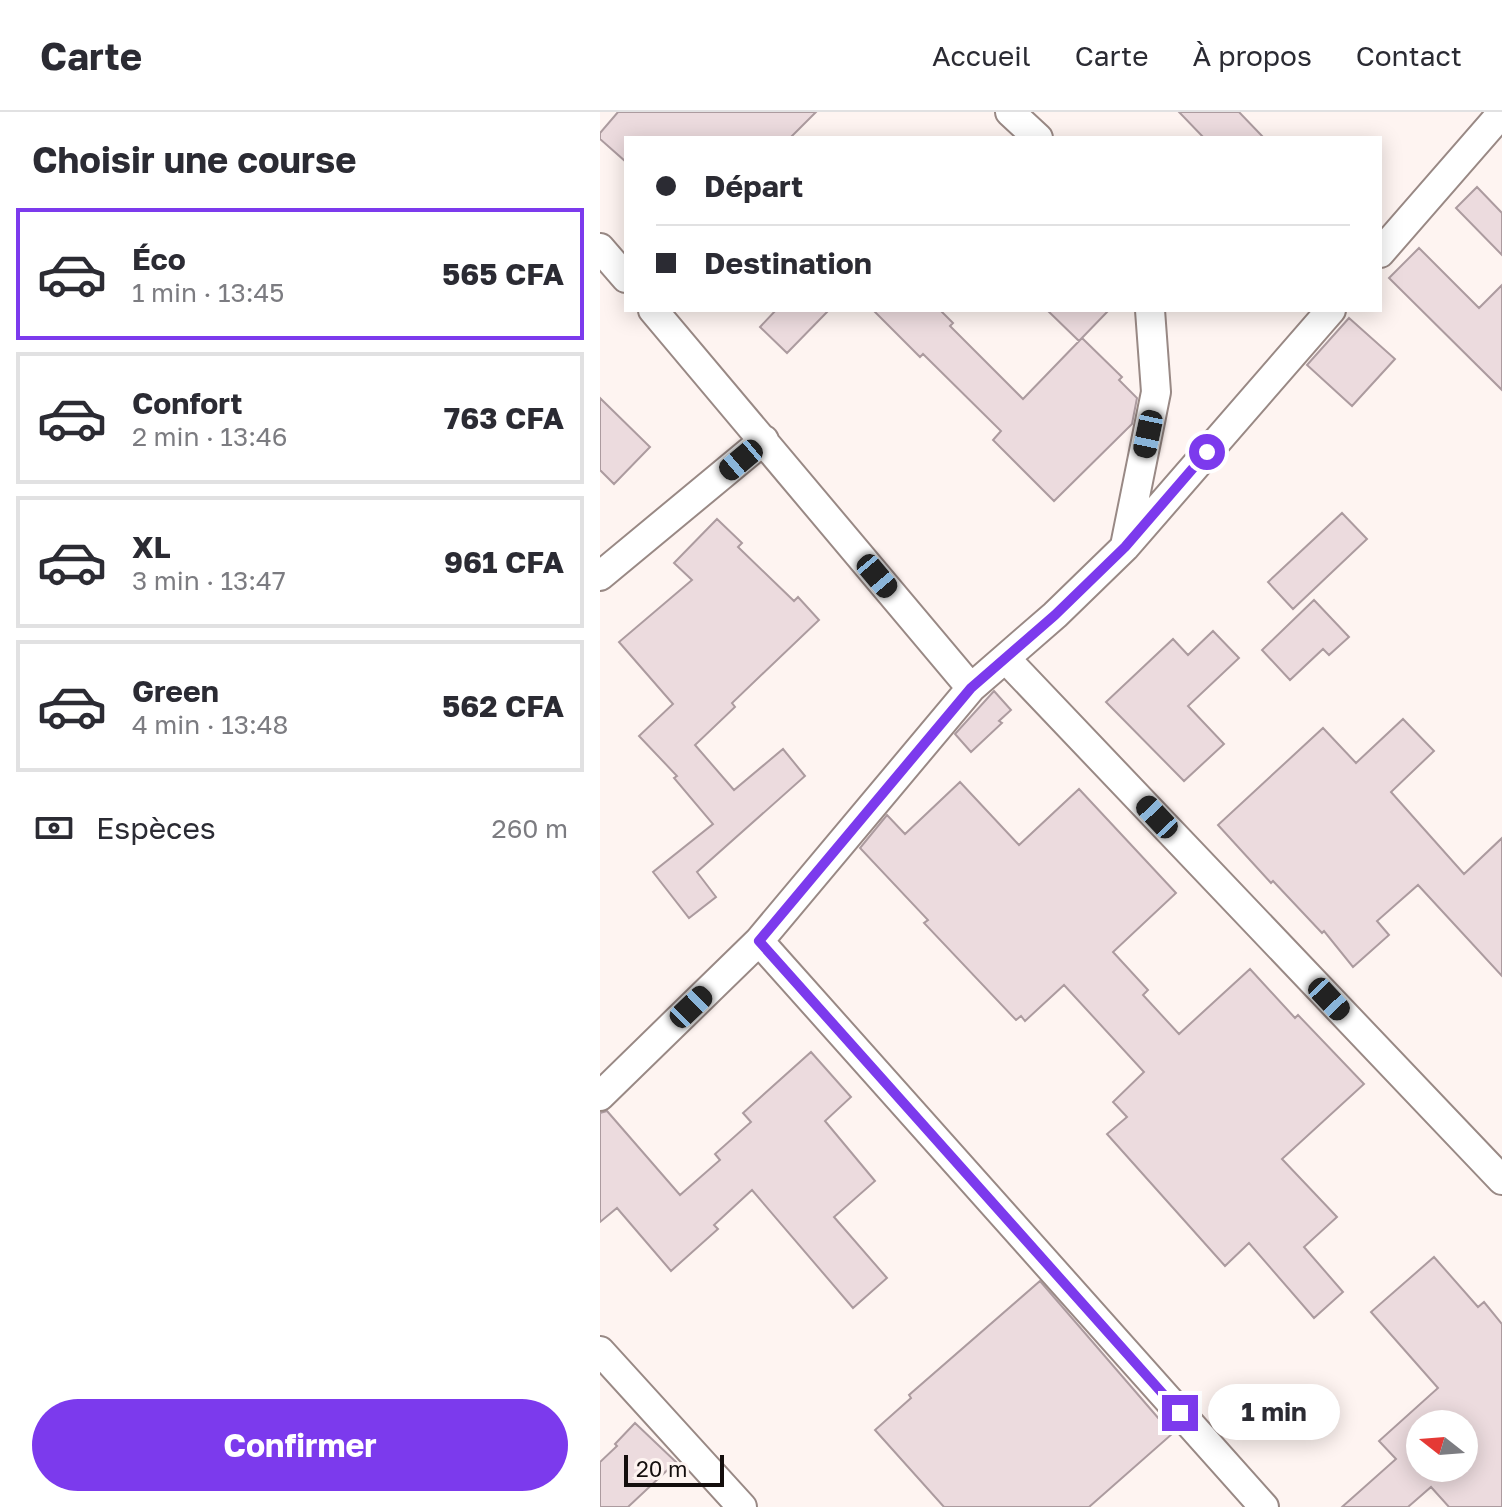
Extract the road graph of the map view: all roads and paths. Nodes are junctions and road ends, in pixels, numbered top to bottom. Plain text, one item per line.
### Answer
1 (1010, 112) edge
2 (1502, 113) edge
3 (1036, 136) edge
4 (600, 248) edge
5 (1382, 251) edge
6 (624, 276) edge
7 (655, 312) edge
8 (1150, 312) edge
9 (1329, 312) edge
10 (764, 440) junction
11 (1125, 547) junction
12 (600, 576) edge
13 (1006, 659) junction
14 (971, 688) junction
15 (759, 941) junction
16 (600, 1096) edge
17 (1502, 1180) edge
18 (600, 1351) edge
19 (742, 1507) edge
20 (1264, 1507) edge

1 - 3 street
2 - 5 street
4 - 6 street
7 - 10 street
8 - 11 street
9 - 11 street
10 - 12 street
10 - 14 street
11 - 13 street
13 - 14 street
13 - 17 street
14 - 15 street
15 - 16 street
15 - 20 street
18 - 19 street

